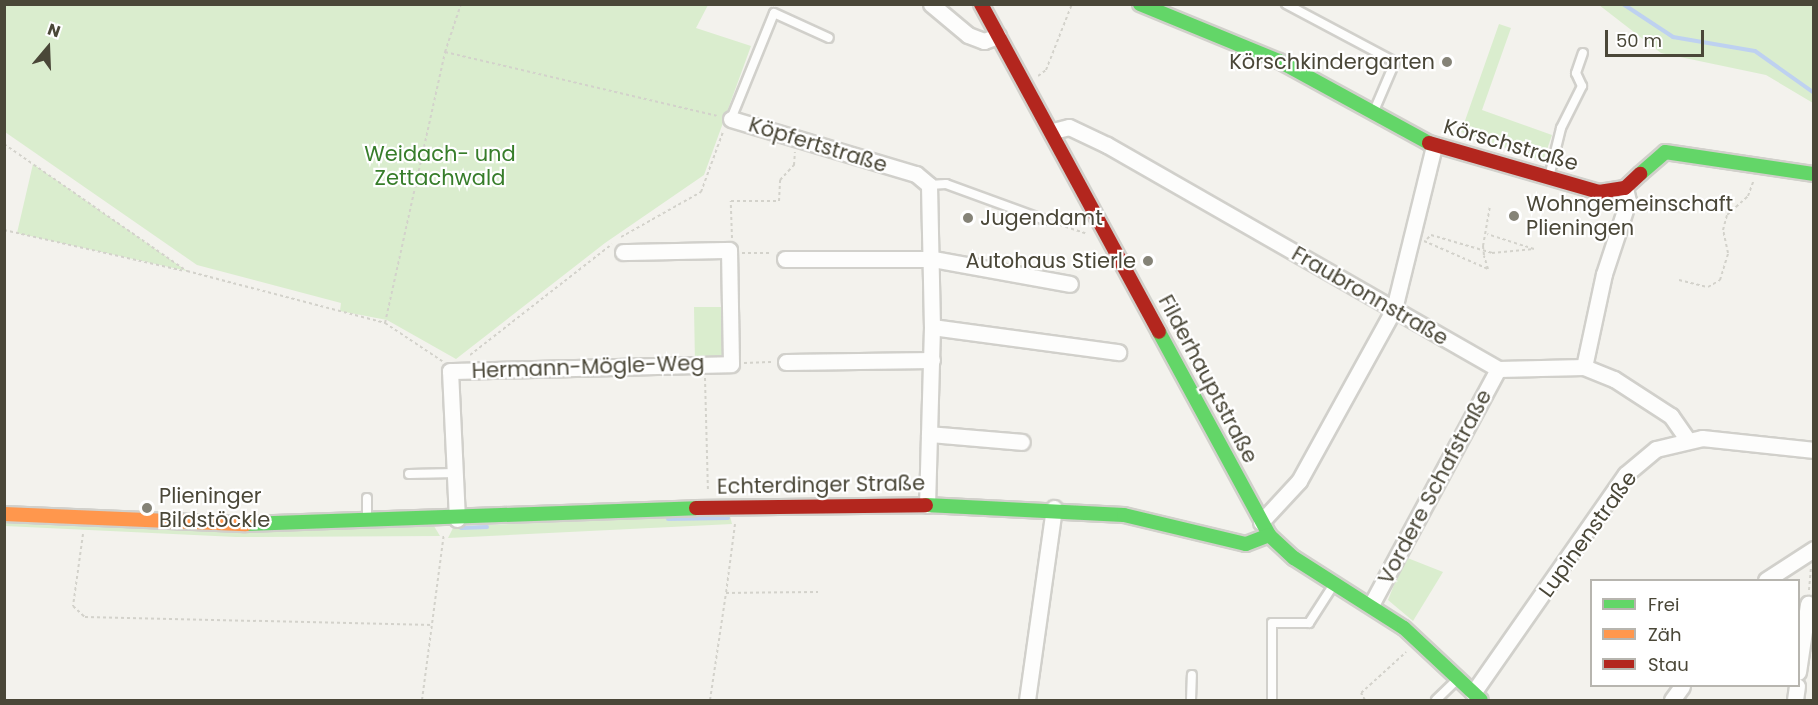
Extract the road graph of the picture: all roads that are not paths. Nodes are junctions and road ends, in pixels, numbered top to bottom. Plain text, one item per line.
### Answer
1 (931, 4) edge
2 (981, 4) edge
3 (1140, 4) edge
4 (1286, 4) edge
5 (998, 36) junction
6 (830, 38) dead end
7 (1582, 53) dead end
8 (1374, 112) junction
9 (731, 119) joint
10 (1053, 131) junction
11 (1434, 146) junction
12 (1814, 174) edge
13 (1549, 178) junction
14 (929, 185) junction
15 (1625, 188) junction
16 (1046, 220) road end
17 (623, 252) dead end
18 (785, 259) road end
19 (933, 259) junction
20 (1070, 284) dead end
21 (1394, 309) junction
22 (932, 327) junction
23 (1118, 352) dead end
24 (932, 360) junction
25 (786, 362) road end
26 (1584, 367) junction
27 (1498, 369) junction
28 (929, 435) junction
29 (1687, 439) junction
30 (1022, 442) dead end
31 (1814, 450) edge
32 (457, 473) junction
33 (409, 474) dead end
34 (367, 498) dead end
35 (927, 505) junction
36 (1054, 508) junction
37 (4, 514) edge
38 (451, 519) junction
39 (367, 523) junction
40 (1265, 529) junction
41 (1814, 549) edge
42 (1768, 579) edge
43 (1335, 583) junction
44 (1808, 604) road end
45 (1371, 605) junction
46 (1800, 658) edge
47 (1192, 675) dead end
48 (1459, 678) junction
49 (1681, 687) edge
50 (1477, 697) edge
51 (1027, 700) edge
52 (1191, 700) edge
53 (1272, 700) edge
54 (1436, 700) edge
55 (1672, 700) edge

1 - 5 street
2 - 5 street, Filderhauptstraße
3 - 8 street, Körschstraße
4 - 8 lane
5 - 10 street, Filderhauptstraße
6 - 9 lane, Köpfertstraße
7 - 13 lane
8 - 11 street, Körschstraße
9 - 14 street, Köpfertstraße
10 - 21 street, Fraubronnstraße
10 - 40 street, Filderhauptstraße
11 - 13 street, Körschstraße
11 - 21 street
12 - 15 street
13 - 15 street, Körschstraße
14 - 16 lane
14 - 19 street
15 - 26 street
17 - 32 street, Hermann-Mögle-Weg
18 - 19 street
19 - 20 street
19 - 22 street
21 - 27 street, Fraubronnstraße
21 - 40 street
22 - 23 street
22 - 24 street
24 - 25 street
24 - 28 street
26 - 27 street
26 - 29 street
27 - 45 street, Vordere Schafstraße
28 - 30 street
28 - 35 street
29 - 31 street, Lupinenstraße
29 - 50 street, Lupinenstraße
32 - 33 lane
32 - 38 street, Hermann-Mögle-Weg
34 - 39 lane
35 - 36 street, Echterdinger Straße
35 - 38 street, Echterdinger Straße
36 - 40 street, Echterdinger Straße
36 - 51 street
37 - 39 street, Echterdinger Straße
38 - 39 street, Echterdinger Straße
40 - 43 street, Filderhauptstraße
41 - 42 street
43 - 45 street, Filderhauptstraße
43 - 53 lane
44 - 46 street
45 - 48 street, Filderhauptstraße
47 - 52 lane
48 - 50 street, Filderhauptstraße
48 - 54 lane
49 - 55 street

